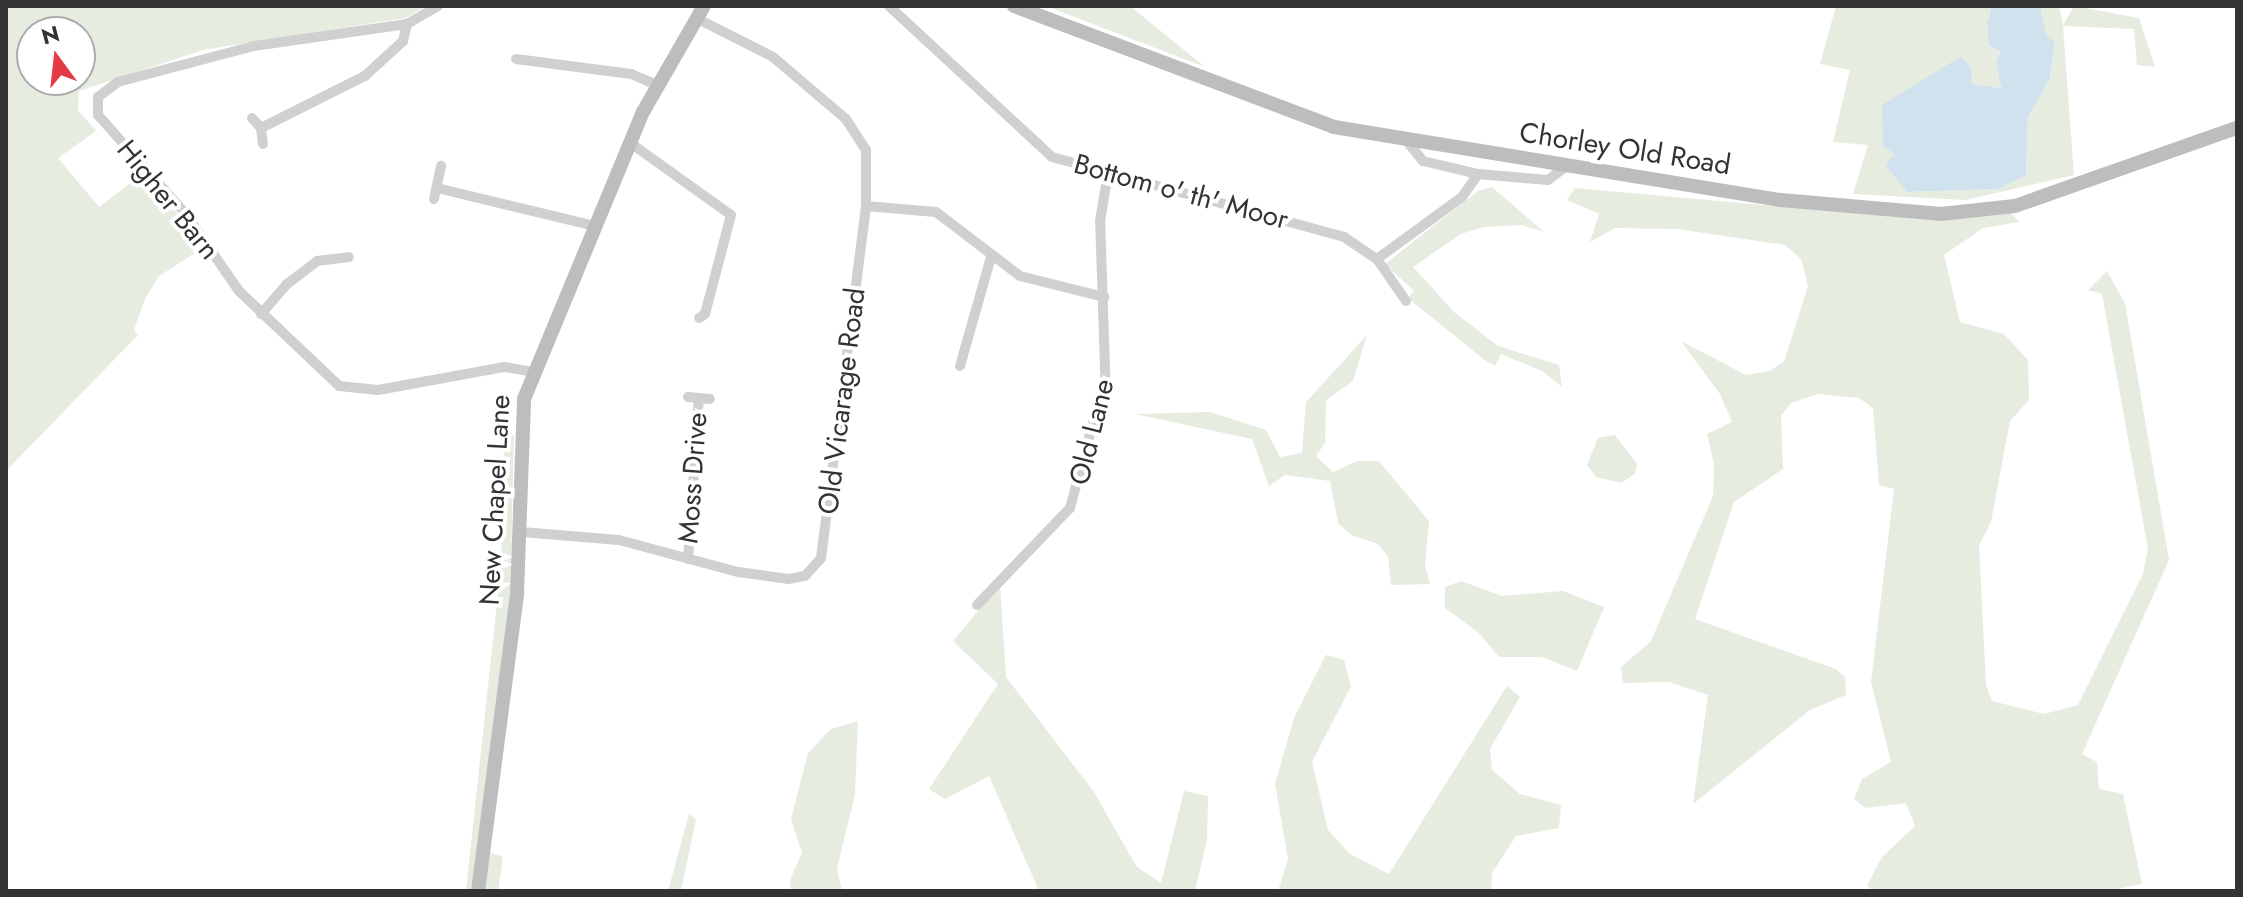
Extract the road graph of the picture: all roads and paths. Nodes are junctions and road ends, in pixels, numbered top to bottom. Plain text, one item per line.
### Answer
1 (438, 6) edge
2 (889, 6) edge
3 (1014, 6) edge
4 (700, 12) edge
5 (407, 24) junction
6 (516, 59) dead end
7 (657, 85) junction
8 (252, 118) dead end
9 (261, 128) junction
10 (2237, 128) edge
11 (1406, 140) junction
12 (629, 142) junction
13 (263, 144) dead end
14 (1568, 165) junction
15 (441, 166) dead end
16 (1108, 173) junction
17 (1478, 174) junction
18 (866, 206) junction
19 (595, 226) junction
20 (992, 254) junction
21 (349, 257) dead end
22 (1377, 259) junction
23 (1104, 297) junction
24 (1406, 301) dead end
25 (261, 314) junction
26 (699, 318) dead end
27 (960, 366) dead end
28 (532, 372) junction
29 (699, 398) dead end
30 (522, 532) junction
31 (688, 559) junction
32 (977, 605) dead end
33 (478, 891) edge

1 - 5 street
2 - 16 street, Bottom o' th' Moor
3 - 11 main road, Chorley Old Road
4 - 7 main road, New Chapel Lane
4 - 18 street, Old Vicarage Road
5 - 9 street
5 - 25 street, Higher Barn
6 - 7 street
7 - 12 main road, New Chapel Lane
8 - 9 street
9 - 13 street
10 - 14 main road, Chorley Old Road
11 - 14 main road, Chorley Old Road
11 - 17 street
12 - 19 main road, New Chapel Lane
12 - 26 street
14 - 17 street
15 - 19 street
16 - 22 street, Bottom o' th' Moor
16 - 23 street, Old Lane
17 - 22 street
18 - 20 street
18 - 31 street, Old Vicarage Road
19 - 28 main road, New Chapel Lane
20 - 23 street
20 - 27 street
21 - 25 street
22 - 24 street, Bottom o' th' Moor
23 - 32 street, Old Lane
25 - 28 street, Higher Barn
28 - 30 main road, New Chapel Lane
29 - 31 street, Moss Drive
30 - 31 street, Old Vicarage Road
30 - 33 main road, New Chapel Lane

